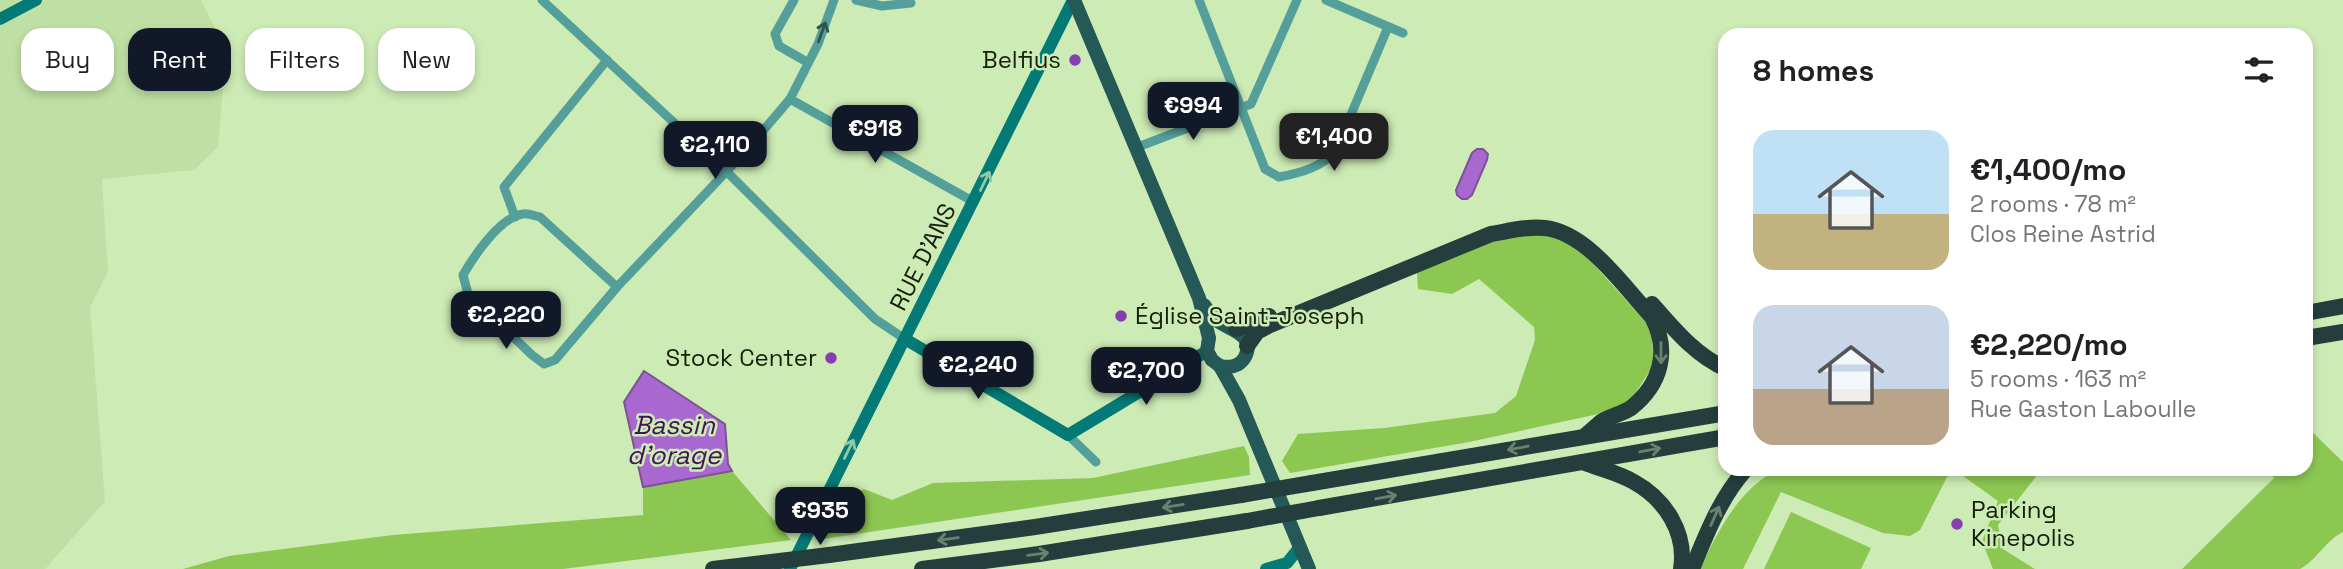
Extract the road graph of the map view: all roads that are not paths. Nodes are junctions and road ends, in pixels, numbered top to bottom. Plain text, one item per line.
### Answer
1 (36, 0) edge
2 (542, 0) edge
3 (793, 0) edge
4 (834, 0) edge
5 (856, 0) edge
6 (1074, 0) edge
7 (1199, 0) edge
8 (1297, 0) edge
9 (1326, 0) edge
10 (911, 3) dead end
11 (0, 19) edge
12 (1062, 26) junction
13 (1388, 27) junction
14 (1087, 31) junction
15 (1403, 33) dead end
16 (607, 60) junction
17 (807, 62) junction
18 (790, 99) junction
19 (1241, 109) junction
20 (1135, 148) junction
21 (726, 171) junction
22 (974, 202) junction
23 (515, 217) junction
24 (617, 287) junction
25 (1199, 298) junction
26 (2343, 306) edge
27 (2313, 312) edge
28 (1234, 329) junction
29 (2343, 332) edge
30 (2313, 337) edge
31 (905, 339) junction
32 (1208, 345) junction
33 (1247, 345) junction
34 (1237, 365) junction
35 (1220, 366) junction
36 (1718, 366) edge
37 (1239, 400) junction
38 (1718, 413) edge
39 (1068, 435) junction
40 (1585, 436) junction
41 (1718, 438) edge
42 (1096, 462) dead end
43 (1583, 462) junction
44 (1740, 476) edge
45 (1300, 548) junction
46 (713, 569) edge
47 (790, 569) edge
48 (922, 569) edge
49 (1266, 569) edge
50 (1309, 569) edge
51 (1681, 569) edge
52 (1692, 569) edge

1 - 11 main road
2 - 16 street
3 - 17 street
17 -> 4 street
5 - 10 street
6 - 12 main road, RUE D'ANS
6 - 14 main road
7 - 19 street
8 - 19 street
9 - 13 street
12 - 14 main road
22 -> 12 main road, RUE D'ANS
13 - 15 street
13 - 19 street
14 - 20 main road
16 - 21 street
16 - 23 street
17 - 18 street
18 - 21 street
18 - 22 street
19 - 20 street
20 - 25 main road
21 - 24 street
21 - 31 street
22 - 31 main road, RUE D'ANS
23 - 24 street
23 - 24 street
25 - 28 main road
25 - 32 main road
26 - 27 highway
28 - 32 main road
28 - 33 main road
28 - 36 highway
29 - 30 highway
31 - 39 main road
47 -> 31 main road, RUE D'ANS
32 - 35 main road
32 - 39 main road
33 - 34 main road
33 -> 40 highway
34 - 35 main road
34 - 37 main road
35 - 37 main road
37 - 45 main road
38 - 40 highway
39 - 42 street
40 -> 46 highway, bridge
43 -> 41 highway
48 -> 43 highway, bridge
43 - 51 highway
52 -> 44 highway
45 - 49 main road
45 - 50 main road

